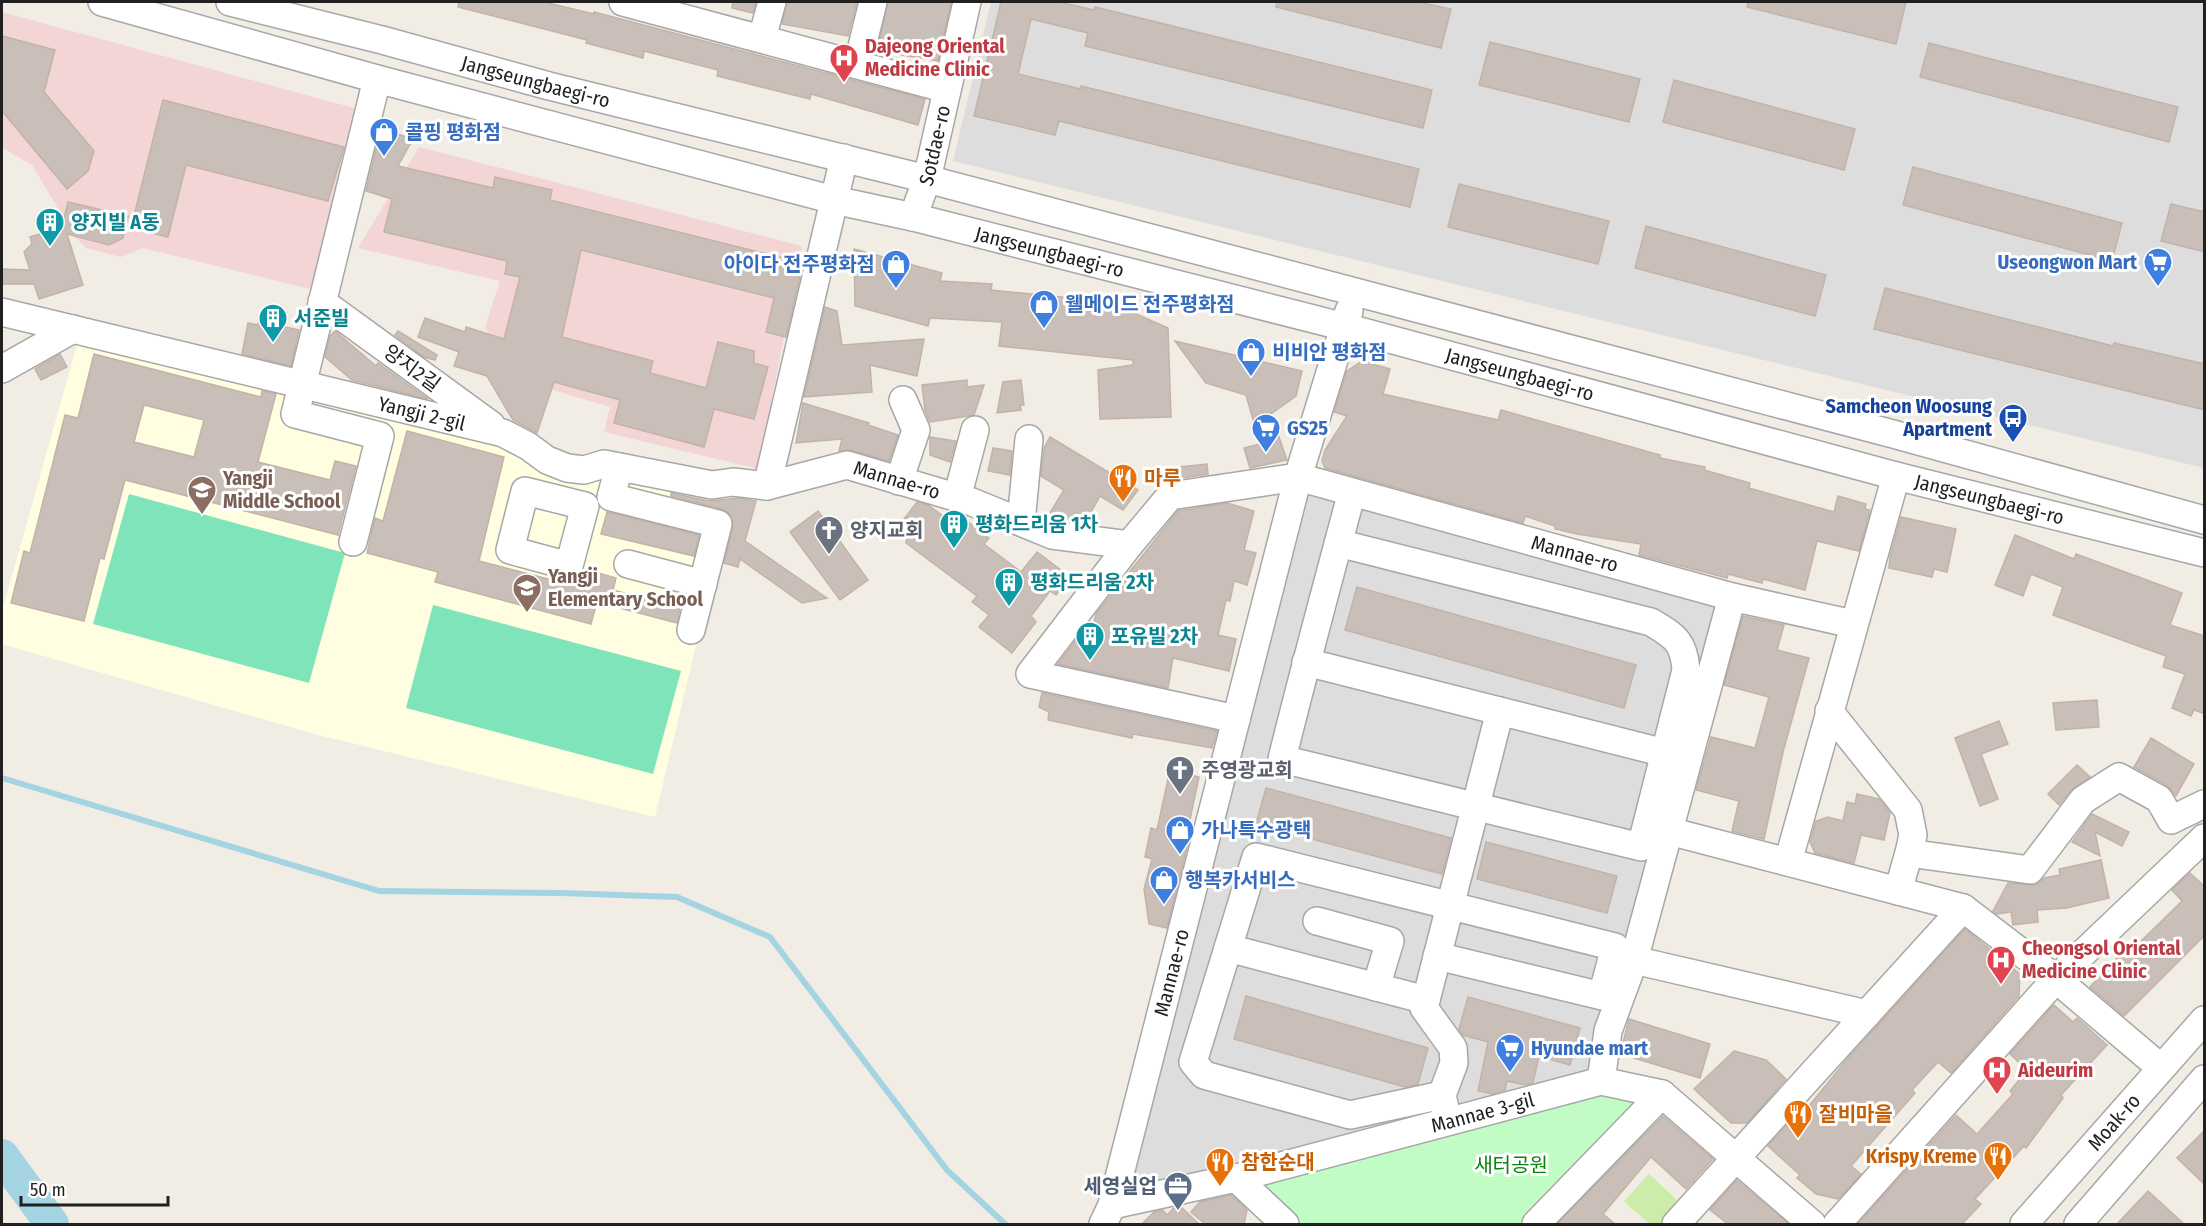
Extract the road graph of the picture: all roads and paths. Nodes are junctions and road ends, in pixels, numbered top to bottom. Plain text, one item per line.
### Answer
1 (102, 2) edge
2 (230, 2) edge
3 (623, 2) edge
4 (772, 2) edge
5 (873, 2) edge
6 (967, 2) edge
7 (671, 8) edge
8 (762, 38) junction
9 (858, 63) junction
10 (377, 79) junction
11 (947, 89) junction
12 (844, 158) junction
13 (927, 179) junction
14 (834, 200) junction
15 (913, 217) junction
16 (1354, 292) junction
17 (322, 302) junction
18 (2, 312) edge
19 (1345, 327) junction
20 (73, 329) junction
21 (2, 369) edge
22 (303, 384) junction
23 (903, 400) dead end
24 (975, 430) dead end
25 (503, 433) junction
26 (1029, 439) dead end
27 (619, 467) junction
28 (567, 468) junction
29 (1896, 476) junction
30 (1298, 477) junction
31 (899, 481) junction
32 (766, 486) junction
33 (1352, 492) junction
34 (957, 498) junction
35 (560, 500) dead end
36 (2205, 520) edge
37 (1021, 522) junction
38 (353, 542) dead end
39 (1338, 543) junction
40 (1129, 545) junction
41 (2205, 553) edge
42 (628, 564) dead end
43 (703, 584) junction
44 (1732, 597) junction
45 (1853, 624) junction
46 (691, 630) dead end
47 (1306, 662) junction
48 (1500, 711) junction
49 (1829, 711) junction
50 (1236, 719) junction
51 (1665, 753) junction
52 (2205, 804) edge
53 (1476, 806) junction
54 (1669, 831) junction
55 (2205, 838) edge
56 (1910, 853) junction
57 (1788, 862) junction
58 (1898, 891) junction
59 (1450, 904) junction
60 (1963, 908) junction
61 (1317, 921) dead end
62 (1228, 948) junction
63 (1437, 956) junction
64 (1634, 960) junction
65 (2056, 979) junction
66 (1376, 987) junction
67 (1426, 1000) junction
68 (1867, 1014) junction
69 (2205, 1020) edge
70 (2161, 1068) junction
71 (2205, 1079) edge
72 (1601, 1081) junction
73 (1662, 1094) junction
74 (1442, 1095) junction
75 (1448, 1122) junction
76 (1737, 1157) junction
77 (1236, 1178) junction
78 (1107, 1215) edge
79 (1273, 1220) edge
80 (1536, 1224) edge
81 (1676, 1224) edge
82 (1812, 1224) edge
83 (1837, 1224) edge
84 (2024, 1224) edge
85 (2078, 1224) edge

1 - 10 street, Jangseungbaegi-ro
2 - 12 street, Jangseungbaegi-ro
3 - 7 street
4 - 8 street
5 - 9 street
6 - 11 street, Sotdae-ro
7 - 8 street
8 - 9 street
9 - 11 street
10 - 14 street, Jangseungbaegi-ro
10 - 17 street
11 - 13 street, Sotdae-ro
12 - 13 street, Jangseungbaegi-ro
12 - 14 street
13 - 15 street, Sotdae-ro
13 - 16 street, Jangseungbaegi-ro
14 - 15 street, Jangseungbaegi-ro
14 - 32 street
15 - 19 street, Jangseungbaegi-ro
16 - 19 street, Mannae-ro
16 - 36 street, Jangseungbaegi-ro
17 - 22 street
17 - 25 street, 양지2길
18 - 20 street, Yangji 2-gil
19 - 29 street, Jangseungbaegi-ro
19 - 30 street, Mannae-ro
20 - 21 street
20 - 22 street, Yangji 2-gil
22 - 25 street, Yangji 2-gil
22 - 38 street
23 - 31 street
24 - 34 street
25 - 28 street, Yangji 2-gil
26 - 37 street
27 - 28 street, Yangji 2-gil
27 - 32 street, Yangji 2-gil
27 - 43 street
28 - 35 street
29 - 41 street, Jangseungbaegi-ro
29 - 45 street
30 - 33 street, Mannae-ro
30 - 40 street, Mannae-ro
30 - 50 street, Mannae-ro
31 - 32 street, Mannae-ro
31 - 34 street, Mannae-ro
33 - 39 street
33 - 44 street, Mannae-ro
34 - 37 street, Mannae-ro
37 - 40 street, Mannae-ro
39 - 47 street
39 - 51 street
40 - 50 street, Mannae-ro
42 - 43 street
43 - 46 street
44 - 45 street, Mannae-ro
44 - 54 street
45 - 49 street
47 - 48 street
47 - 53 street
48 - 51 street
48 - 53 street
49 - 56 street
49 - 57 street
50 - 78 street, Mannae-ro
51 - 53 street
52 - 56 street
53 - 59 street
54 - 57 street
54 - 64 street
55 - 65 street
56 - 58 street
57 - 58 street
58 - 60 street
59 - 62 street
59 - 63 street
59 - 63 street
60 - 65 street
60 - 68 street
61 - 66 street
62 - 66 street
62 - 74 street
63 - 67 street
64 - 68 street
64 - 72 street
65 - 70 street
65 - 83 street
66 - 67 street
67 - 74 street
68 - 76 street
69 - 70 street, Moak-ro
70 - 84 street, Moak-ro
71 - 85 street, Moak-ro
72 - 73 street, Mannae 3-gil
72 - 75 street, Mannae 3-gil
73 - 76 street, Mannae 3-gil
73 - 80 street
74 - 75 street
75 - 77 street, Mannae 3-gil
76 - 81 street
76 - 82 street, Mannae 3-gil
77 - 78 street, Mannae 3-gil
77 - 79 street

